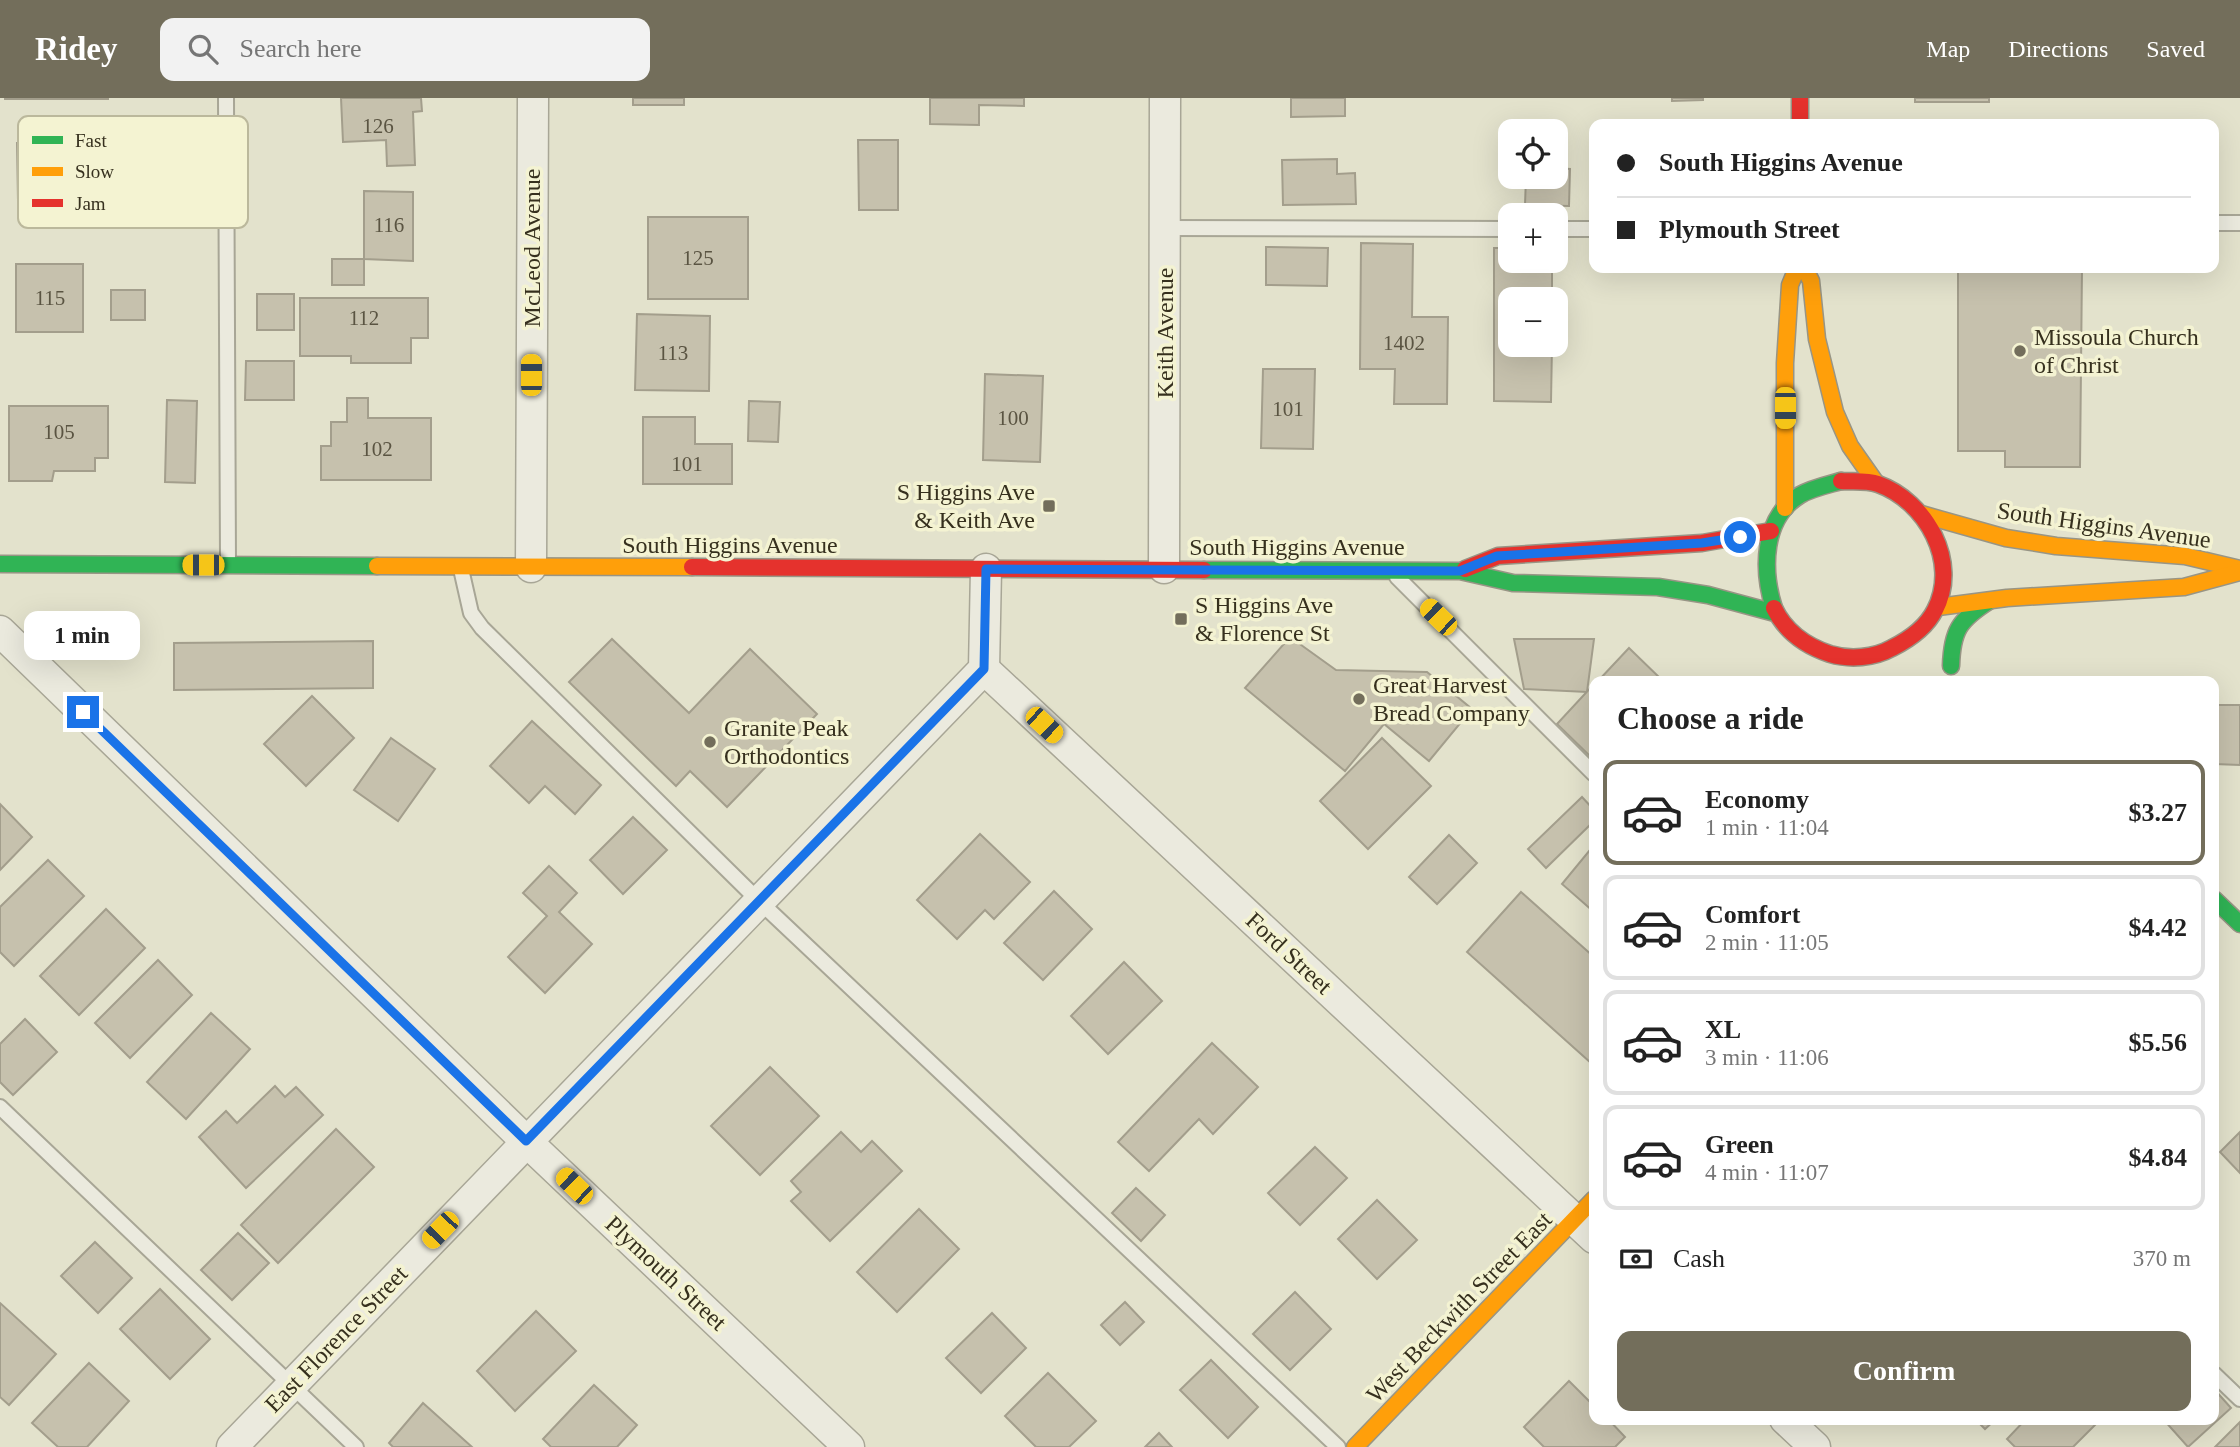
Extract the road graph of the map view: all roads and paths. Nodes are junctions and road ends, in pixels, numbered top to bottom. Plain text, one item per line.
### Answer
1 (226, 98) edge
2 (533, 98) edge
3 (1166, 98) edge
4 (1800, 98) edge
5 (226, 116) edge
6 (1800, 119) edge
7 (2219, 223) edge
8 (2240, 223) edge
9 (227, 228) edge
10 (1165, 228) junction
11 (1498, 229) edge
12 (1568, 229) edge
13 (1589, 229) edge
14 (1795, 273) edge
15 (1807, 273) edge
16 (1876, 483) junction
17 (1785, 508) junction
18 (1921, 514) junction
19 (1771, 531) junction
20 (0, 564) edge
21 (228, 565) junction
22 (461, 566) junction
23 (531, 567) junction
24 (1164, 568) junction
25 (986, 569) junction
26 (1392, 571) junction
27 (1460, 571) junction
28 (2240, 571) edge
29 (1989, 601) junction
30 (1935, 612) junction
31 (1775, 613) junction
32 (0, 631) edge
33 (1839, 657) junction
34 (984, 669) junction
35 (1861, 672) dead end
36 (1954, 673) edge
37 (1589, 769) edge
38 (759, 901) junction
39 (2219, 903) edge
40 (2240, 924) edge
41 (0, 1107) edge
42 (526, 1141) junction
43 (1588, 1219) edge
44 (2219, 1379) edge
45 (291, 1386) junction
46 (2240, 1399) edge
47 (1792, 1425) edge
48 (232, 1447) edge
49 (356, 1447) edge
50 (849, 1447) edge
51 (1338, 1447) edge
52 (1355, 1447) edge
53 (1815, 1447) edge

1 - 5 lane
2 - 23 street, McLeod Avenue
3 - 10 street, Keith Avenue
4 - 6 main road
7 - 8 lane
9 - 21 lane
10 - 11 lane
10 - 24 street, Keith Avenue
12 - 13 lane
14 - 17 main road
15 - 16 main road
16 - 17 main road
16 - 18 main road
17 - 19 main road
18 - 28 main road, South Higgins Avenue
18 - 30 main road
19 - 27 main road, South Higgins Avenue
19 - 31 main road
20 - 21 main road, South Higgins Avenue
21 - 22 main road, South Higgins Avenue
22 - 23 main road, South Higgins Avenue
22 - 38 lane
23 - 25 main road, South Higgins Avenue
24 - 25 main road, South Higgins Avenue
24 - 26 main road, South Higgins Avenue
25 - 34 street
26 - 27 main road, South Higgins Avenue
26 - 37 lane
27 - 31 main road, South Higgins Avenue
28 - 29 main road, South Higgins Avenue
29 - 30 main road, South Higgins Avenue
29 - 36 main road
30 - 33 main road
30 - 36 main road
31 - 33 main road
32 - 42 street, Plymouth Street
33 - 35 main road
34 - 38 street, East Florence Street
34 - 43 street, Ford Street
38 - 42 street, East Florence Street
38 - 51 lane
39 - 40 main road
41 - 45 lane
42 - 45 street, East Florence Street
42 - 50 street, Plymouth Street
43 - 52 main road, West Beckwith Street East
44 - 46 lane
45 - 48 street, East Florence Street
45 - 49 lane
47 - 53 street

